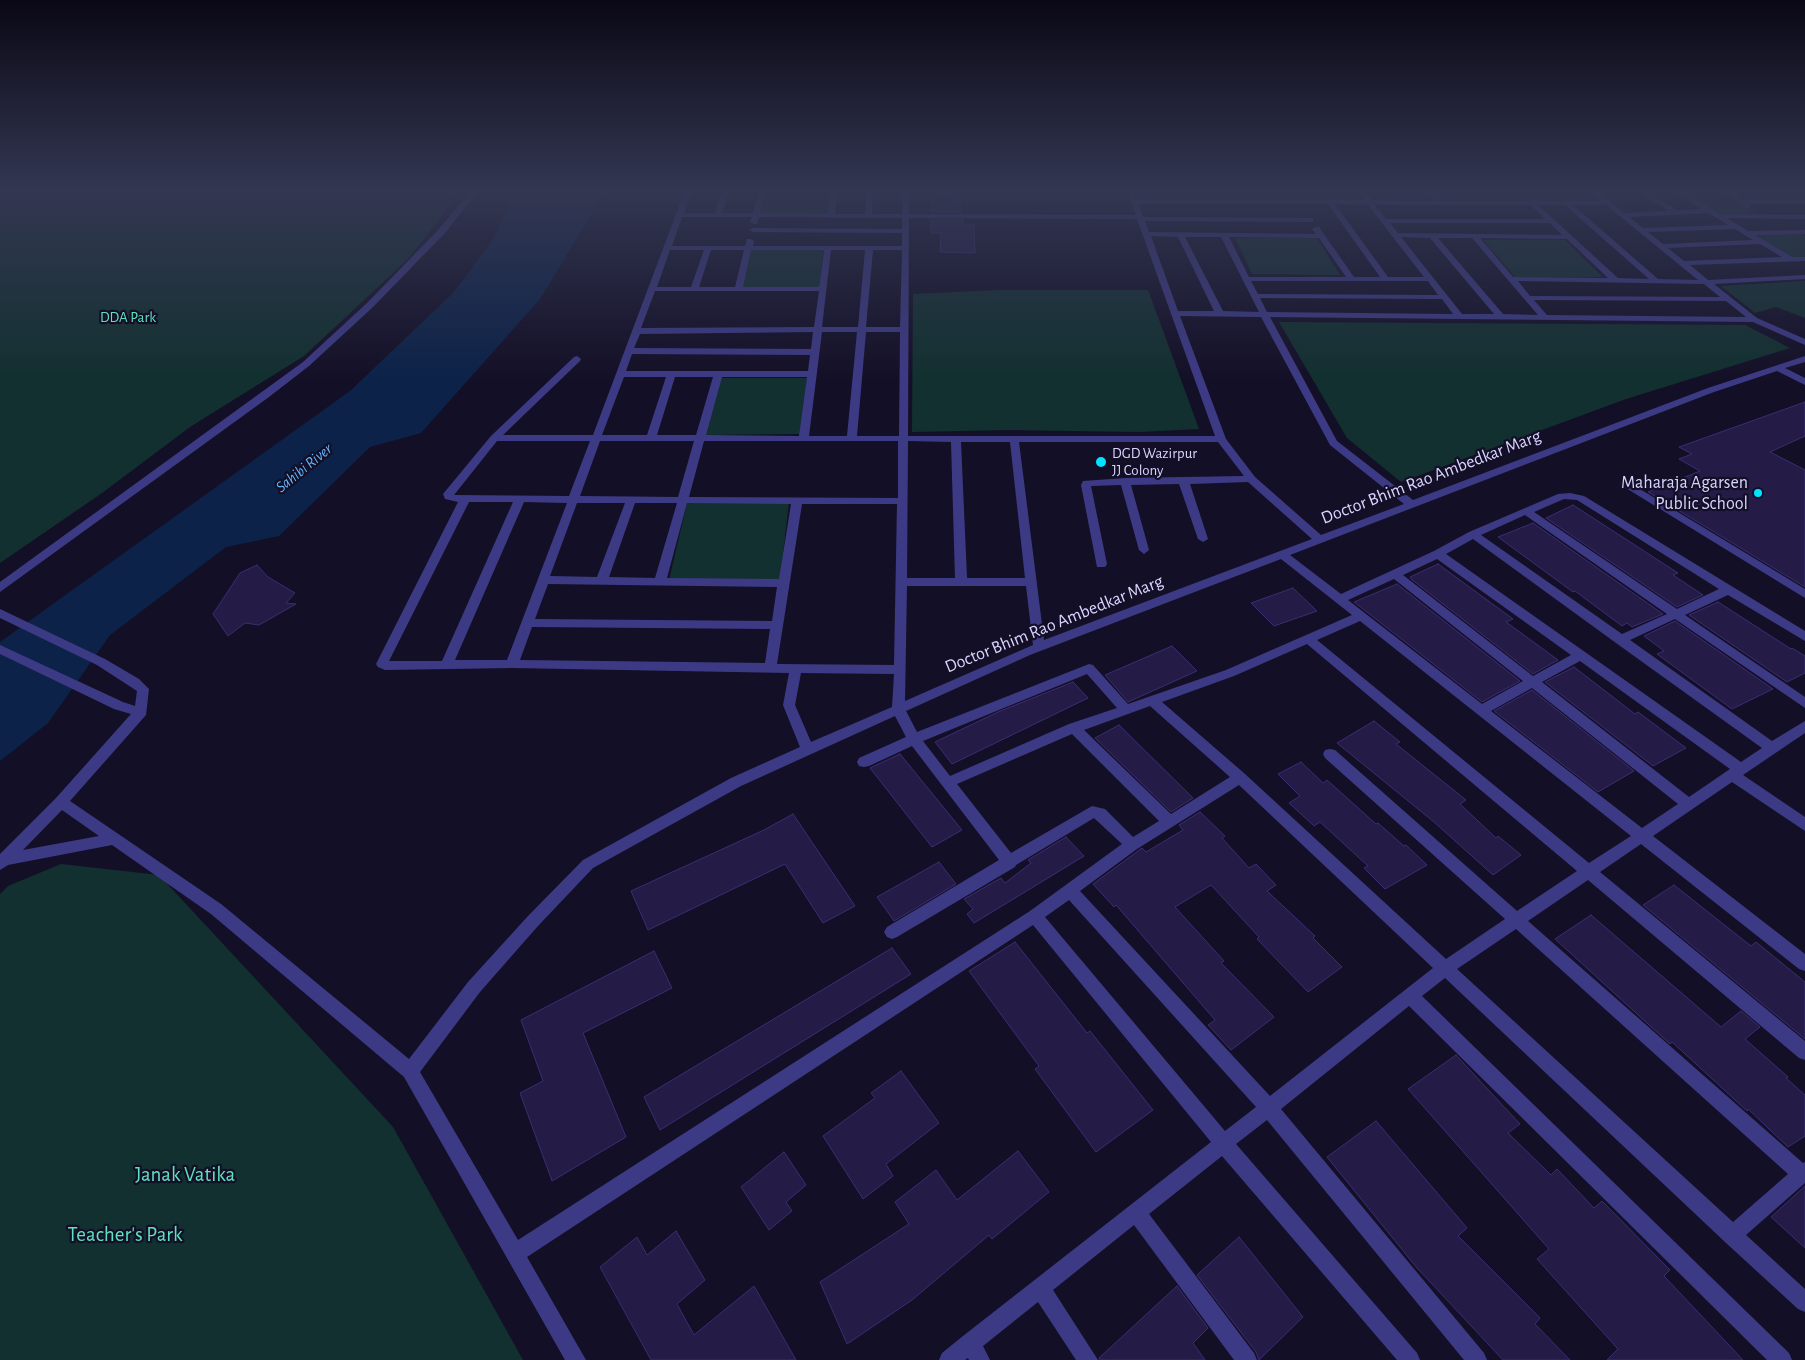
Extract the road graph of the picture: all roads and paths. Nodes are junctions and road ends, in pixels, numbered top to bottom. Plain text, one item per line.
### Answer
1 (420, 253) edge
2 (666, 253) edge
3 (706, 253) edge
4 (747, 253) edge
5 (827, 253) edge
6 (869, 253) edge
7 (905, 253) edge
8 (1153, 253) edge
9 (1190, 253) edge
10 (1233, 253) edge
11 (1334, 253) edge
12 (1367, 253) edge
13 (1410, 253) edge
14 (1448, 253) edge
15 (1489, 253) edge
16 (1586, 253) edge
17 (1625, 253) edge
18 (1670, 253) edge
19 (1781, 253) edge
20 (1790, 259) junction
21 (1805, 259) edge
22 (1682, 263) junction
23 (1805, 277) edge
24 (1246, 279) junction
25 (1352, 279) junction
26 (1386, 279) junction
27 (1431, 279) junction
28 (1512, 279) junction
29 (1615, 280) junction
30 (1656, 281) junction
31 (1706, 282) junction
32 (652, 289) junction
33 (694, 289) junction
34 (738, 289) junction
35 (822, 289) junction
36 (1255, 296) junction
37 (1445, 297) junction
38 (1528, 298) junction
39 (1727, 298) junction
40 (1175, 313) junction
41 (1220, 314) junction
42 (1264, 314) junction
43 (1460, 317) junction
44 (1501, 317) junction
45 (1545, 318) junction
46 (1754, 320) junction
47 (904, 329) junction
48 (817, 330) junction
49 (862, 330) junction
50 (637, 331) junction
51 (1805, 342) edge
52 (629, 351) junction
53 (815, 352) junction
54 (577, 359) dead end
55 (1805, 359) edge
56 (1778, 368) junction
57 (620, 374) junction
58 (672, 374) junction
59 (718, 374) junction
60 (812, 374) junction
61 (1805, 382) edge
62 (494, 438) junction
63 (804, 438) junction
64 (852, 438) junction
65 (903, 438) junction
66 (956, 438) junction
67 (1014, 438) junction
68 (651, 439) junction
69 (700, 439) junction
70 (1221, 439) junction
71 (596, 440) junction
72 (1251, 479) junction
73 (1125, 481) junction
74 (1184, 482) junction
75 (1625, 483) dead end
76 (465, 499) junction
77 (520, 499) junction
78 (574, 499) junction
79 (631, 500) junction
80 (683, 500) junction
81 (797, 500) junction
82 (903, 501) junction
83 (1412, 505) junction
84 (1526, 511) junction
85 (1473, 534) junction
86 (1203, 539) dead end
87 (1320, 540) junction
88 (1144, 550) dead end
89 (1282, 554) junction
90 (1438, 554) junction
91 (1101, 564) dead end
92 (1396, 574) junction
93 (543, 580) junction
94 (602, 580) junction
95 (660, 581) junction
96 (902, 582) junction
97 (961, 582) junction
98 (1031, 582) junction
99 (783, 583) junction
100 (0, 588) edge
101 (1728, 590) junction
102 (1805, 594) edge
103 (1340, 600) junction
104 (0, 613) edge
105 (1677, 614) junction
106 (1361, 616) junction
107 (527, 623) junction
108 (777, 625) junction
109 (1805, 638) edge
110 (1308, 639) junction
111 (1620, 640) junction
112 (1039, 647) junction
113 (0, 649) edge
114 (1580, 656) junction
115 (447, 664) junction
116 (512, 664) junction
117 (770, 668) junction
118 (796, 668) junction
119 (900, 670) junction
120 (1533, 682) junction
121 (1153, 701) junction
122 (1805, 703) edge
123 (898, 709) junction
124 (1126, 710) junction
125 (1481, 710) junction
126 (141, 712) junction
127 (1805, 726) edge
128 (1074, 728) junction
129 (914, 739) junction
130 (1772, 748) junction
131 (808, 750) junction
132 (1330, 754) dead end
133 (864, 762) dead end
134 (1736, 772) junction
135 (1240, 778) junction
136 (949, 782) junction
137 (61, 802) junction
138 (1688, 804) junction
139 (1170, 822) junction
140 (1805, 825) edge
141 (1641, 836) junction
142 (114, 839) junction
143 (1132, 845) junction
144 (2, 862) edge
145 (1010, 863) junction
146 (1588, 871) junction
147 (1070, 891) junction
148 (1035, 916) junction
149 (1516, 920) junction
150 (892, 932) dead end
151 (1805, 964) edge
152 (1444, 969) junction
153 (1410, 996) junction
154 (1805, 1052) edge
155 (410, 1071) junction
156 (1268, 1107) junction
157 (1223, 1143) junction
158 (1804, 1173) edge
159 (1136, 1212) junction
160 (1732, 1235) junction
161 (514, 1254) junction
162 (1040, 1288) junction
163 (1805, 1302) edge
164 (975, 1352) edge
165 (576, 1360) edge
166 (949, 1360) edge
167 (1088, 1360) edge
168 (1247, 1360) edge
169 (1410, 1360) edge
170 (1477, 1360) edge
171 (1782, 1360) edge

1 - 100 street
2 - 32 street
3 - 33 street
4 - 34 street
5 - 35 street
6 - 49 street
7 - 47 street
8 - 40 street
9 - 41 street
10 - 24 street
11 - 25 street
12 - 26 street
13 - 27 street
14 - 44 street
15 - 28 street
16 - 29 street
17 - 30 street
18 - 22 street
19 - 20 street
20 - 21 street
20 - 22 street
22 - 31 street
23 - 31 street
24 - 25 street
24 - 36 street
25 - 26 street
26 - 27 street
27 - 37 street
28 - 29 street
28 - 38 street
29 - 30 street
30 - 31 street
31 - 39 street
32 - 33 street
32 - 50 street
33 - 34 street
34 - 35 street
35 - 48 street
36 - 37 street
36 - 42 street
37 - 43 street
38 - 39 street
38 - 45 street
39 - 46 street
40 - 41 street
40 - 70 street
41 - 42 street
42 - 43 street
42 - 83 street
43 - 44 street
44 - 45 street
45 - 46 street
46 - 51 street
47 - 49 street
47 - 65 street
48 - 49 street
48 - 50 street
48 - 53 street
49 - 64 street
50 - 52 street
52 - 53 street
52 - 57 street
53 - 60 street
54 - 62 street
55 - 56 street, Doctor Bhim Rao Ambedkar Marg
56 - 61 street
56 - 83 street, Doctor Bhim Rao Ambedkar Marg
57 - 58 street
57 - 71 street
58 - 59 street
58 - 68 street
59 - 60 street
59 - 69 street
60 - 63 street
62 - 71 street
62 - 76 street
63 - 64 street
63 - 69 street
64 - 65 street
65 - 66 street
65 - 82 street
66 - 67 street
66 - 97 street
67 - 70 street
67 - 98 street
68 - 69 street
68 - 71 street
69 - 80 street
70 - 72 street
71 - 78 street
72 - 74 street
72 - 87 street
73 - 74 street
73 - 88 street
73 - 91 street
74 - 86 street
75 - 102 street
76 - 77 street
76 - 115 street
77 - 78 street
77 - 115 street
78 - 79 street
78 - 93 street
79 - 80 street
79 - 94 street
80 - 81 street
80 - 95 street
81 - 82 street
81 - 99 street
82 - 96 street
83 - 87 street, Doctor Bhim Rao Ambedkar Marg
84 - 85 street
84 - 101 street
84 - 105 street
85 - 90 street
85 - 111 street
87 - 89 street, Doctor Bhim Rao Ambedkar Marg
89 - 103 street
89 - 112 street, Doctor Bhim Rao Ambedkar Marg
90 - 92 street
90 - 114 street
92 - 103 street
92 - 120 street
93 - 94 street
93 - 107 street
94 - 95 street
95 - 99 street
96 - 97 street
96 - 119 street
97 - 98 street
98 - 112 street
99 - 108 street
101 - 105 street
101 - 109 street
103 - 106 street
104 - 126 street
105 - 111 street
105 - 122 street
106 - 110 street
106 - 125 street
107 - 108 street
107 - 116 street
108 - 117 street
110 - 121 street
110 - 146 street
111 - 130 street
112 - 123 street, Doctor Bhim Rao Ambedkar Marg
113 - 126 street
114 - 120 street
114 - 134 street
115 - 116 street
116 - 117 street
117 - 118 street
118 - 119 street
118 - 131 street
119 - 123 street
120 - 125 street
120 - 138 street
121 - 124 street
121 - 135 street
123 - 129 street
123 - 131 street, Doctor Bhim Rao Ambedkar Marg
124 - 128 street
124 - 129 street
125 - 141 street
126 - 137 street
127 - 130 street
128 - 136 street
128 - 139 street
129 - 133 street
129 - 136 street
130 - 134 street
131 - 155 street, Doctor Bhim Rao Ambedkar Marg
132 - 149 street
134 - 138 street
134 - 140 street
135 - 139 street
135 - 152 street
136 - 145 street
137 - 142 street
137 - 144 street
138 - 141 street
139 - 143 street
141 - 146 street
141 - 151 street
142 - 144 street
142 - 155 street
143 - 145 street
143 - 147 street
145 - 150 street
146 - 149 street
146 - 154 street
147 - 148 street
147 - 156 street
148 - 157 street
148 - 161 street
149 - 152 street
149 - 158 street
152 - 153 street
152 - 160 street
153 - 156 street
153 - 171 street
155 - 161 street
156 - 157 street
156 - 170 street
157 - 159 street
157 - 169 street
158 - 160 street
159 - 162 street
159 - 168 street
160 - 163 street
161 - 165 street
162 - 164 street
162 - 167 street
164 - 166 street

